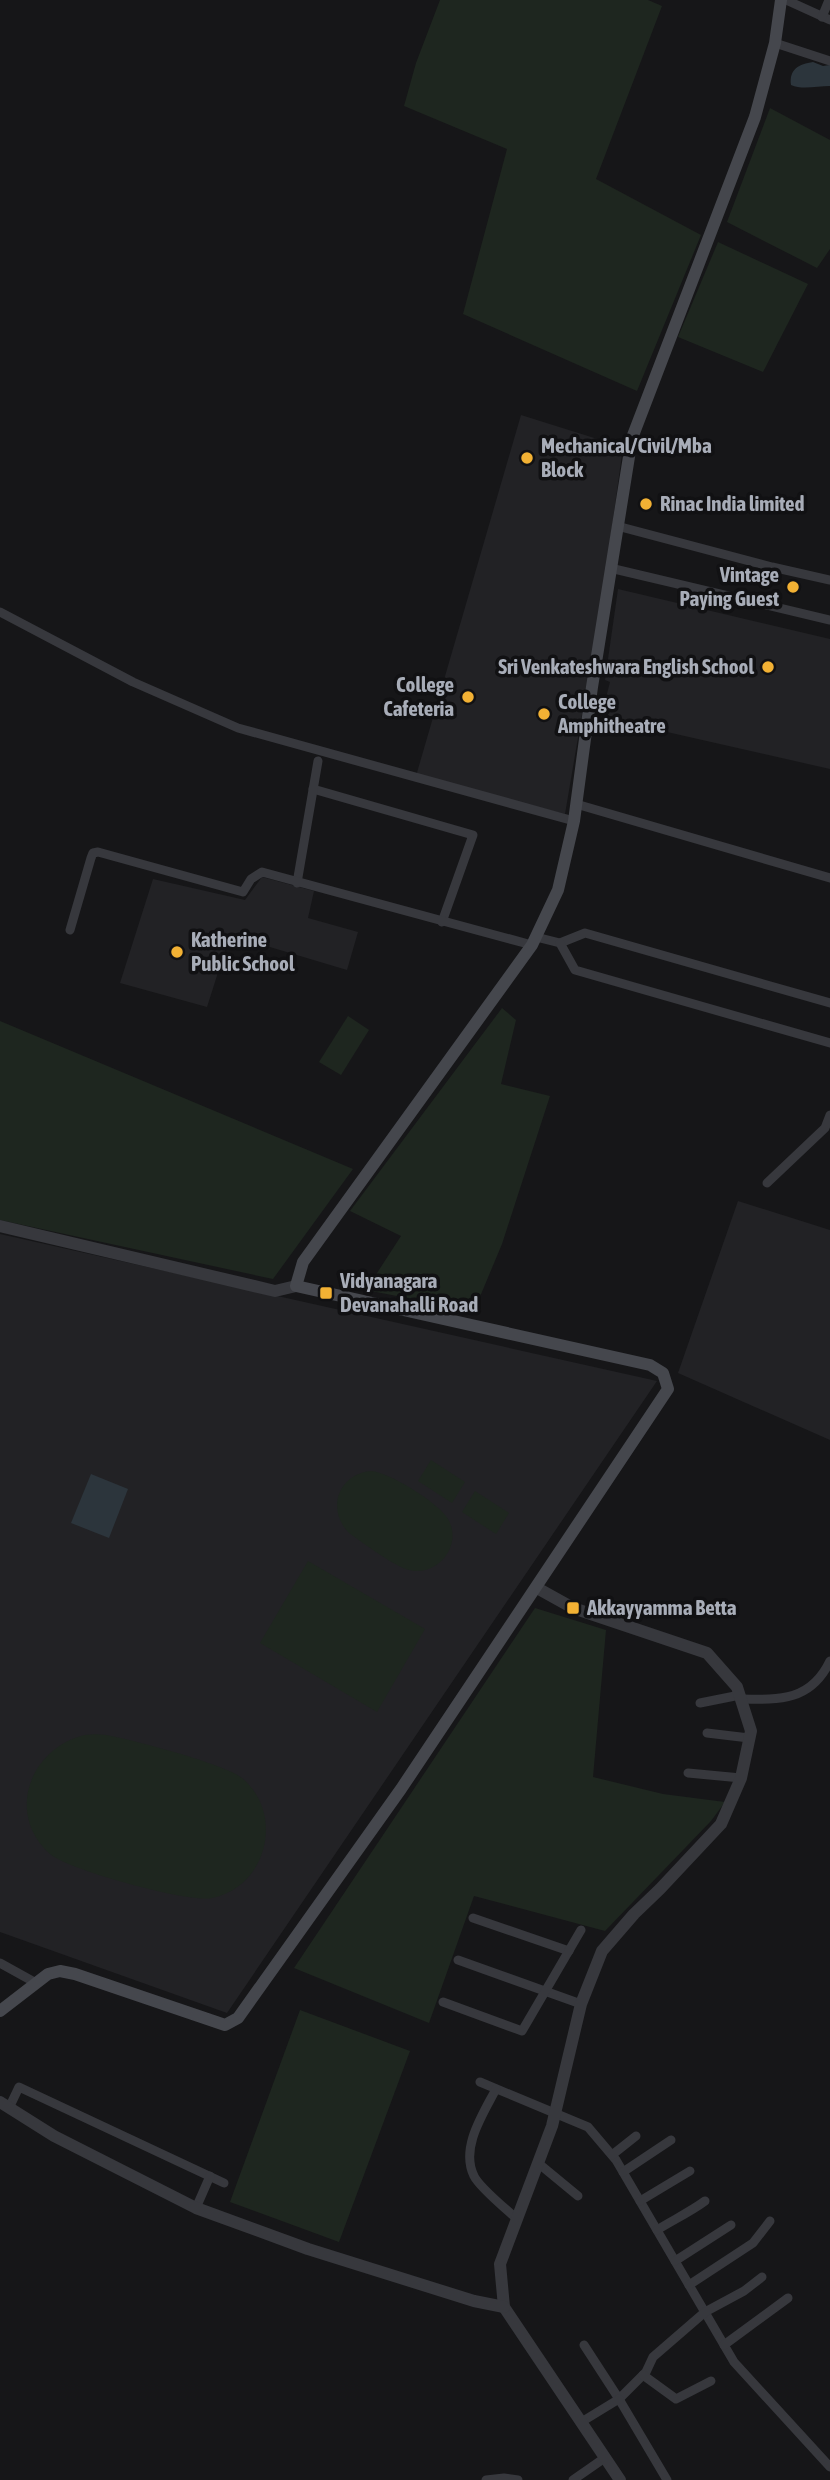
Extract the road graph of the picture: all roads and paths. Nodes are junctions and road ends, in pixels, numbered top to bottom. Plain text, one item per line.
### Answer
1 (783, 0) edge
2 (829, 0) edge
3 (826, 18) edge
4 (775, 43) junction
5 (830, 61) edge
6 (617, 526) junction
7 (610, 568) junction
8 (830, 580) edge
9 (0, 612) edge
10 (830, 620) edge
11 (318, 761) dead end
12 (313, 789) junction
13 (576, 804) junction
14 (574, 821) junction
15 (830, 878) edge
16 (297, 883) junction
17 (442, 922) junction
18 (70, 930) dead end
19 (534, 941) junction
20 (560, 943) junction
21 (830, 1003) edge
22 (830, 1043) edge
23 (830, 1115) edge
24 (767, 1183) dead end
25 (0, 1226) edge
26 (296, 1286) junction
27 (537, 1588) junction
28 (830, 1661) edge
29 (740, 1697) junction
30 (700, 1703) dead end
31 (708, 1733) dead end
32 (749, 1738) junction
33 (688, 1773) dead end
34 (741, 1778) junction
35 (473, 1917) dead end
36 (582, 1930) dead end
37 (569, 1951) junction
38 (458, 1960) dead end
39 (0, 1963) edge
40 (36, 1983) junction
41 (547, 1992) junction
42 (443, 2002) dead end
43 (581, 2004) junction
44 (0, 2011) edge
45 (480, 2082) dead end
46 (496, 2089) junction
47 (5, 2105) edge
48 (555, 2112) junction
49 (636, 2136) dead end
50 (671, 2140) dead end
51 (612, 2155) junction
52 (538, 2163) junction
53 (690, 2171) dead end
54 (623, 2172) junction
55 (210, 2176) junction
56 (225, 2183) dead end
57 (578, 2196) dead end
58 (640, 2201) junction
59 (705, 2201) dead end
60 (196, 2208) junction
61 (517, 2220) junction
62 (770, 2221) dead end
63 (730, 2225) dead end
64 (657, 2230) junction
65 (675, 2261) junction
66 (762, 2277) dead end
67 (502, 2281) junction
68 (689, 2285) junction
69 (788, 2298) dead end
70 (483, 2302) junction
71 (504, 2307) junction
72 (705, 2312) junction
73 (584, 2346) dead end
74 (724, 2346) junction
75 (643, 2375) junction
76 (711, 2381) dead end
77 (620, 2399) junction
78 (583, 2421) junction
79 (606, 2457) junction
80 (830, 2467) edge
81 (486, 2480) edge
82 (518, 2480) edge
83 (573, 2480) edge
84 (620, 2480) edge
85 (667, 2480) edge

1 - 3 street
1 - 4 main road
2 - 3 street
4 - 5 street
4 - 6 main road
6 - 7 main road
6 - 8 street
7 - 10 street
7 - 13 main road
9 - 14 street
11 - 12 street
12 - 16 street
12 - 17 street
13 - 14 main road
13 - 15 street
14 - 19 main road
16 - 17 street
16 - 18 street
17 - 19 street
19 - 20 street
19 - 26 main road
20 - 21 street
20 - 22 street
23 - 24 street
25 - 26 street
26 - 27 main road
27 - 29 street
27 - 40 main road
28 - 29 street
29 - 30 street
29 - 32 street
31 - 32 street
32 - 34 street
33 - 34 street
34 - 43 street
35 - 37 street
36 - 37 street
37 - 41 street
38 - 41 street
39 - 40 street
40 - 44 main road
41 - 42 street
41 - 43 street
43 - 48 street
45 - 46 street
46 - 48 street
46 - 61 street
47 - 55 street
47 - 60 street
48 - 51 street
48 - 52 street
49 - 51 street
50 - 54 street
51 - 54 street
52 - 57 street
52 - 61 street
53 - 58 street
54 - 58 street
55 - 56 street
55 - 60 street
58 - 64 street
59 - 64 street
60 - 70 street
61 - 67 street
62 - 68 street
63 - 65 street
64 - 65 street
65 - 68 street
66 - 72 street
67 - 70 street
67 - 71 street
68 - 72 street
69 - 74 street
70 - 71 street
71 - 78 street
72 - 74 street
72 - 75 street
73 - 77 street
74 - 80 street
75 - 76 street
75 - 77 street
77 - 78 street
77 - 85 street
78 - 79 street
79 - 83 street
79 - 84 street
81 - 82 street

